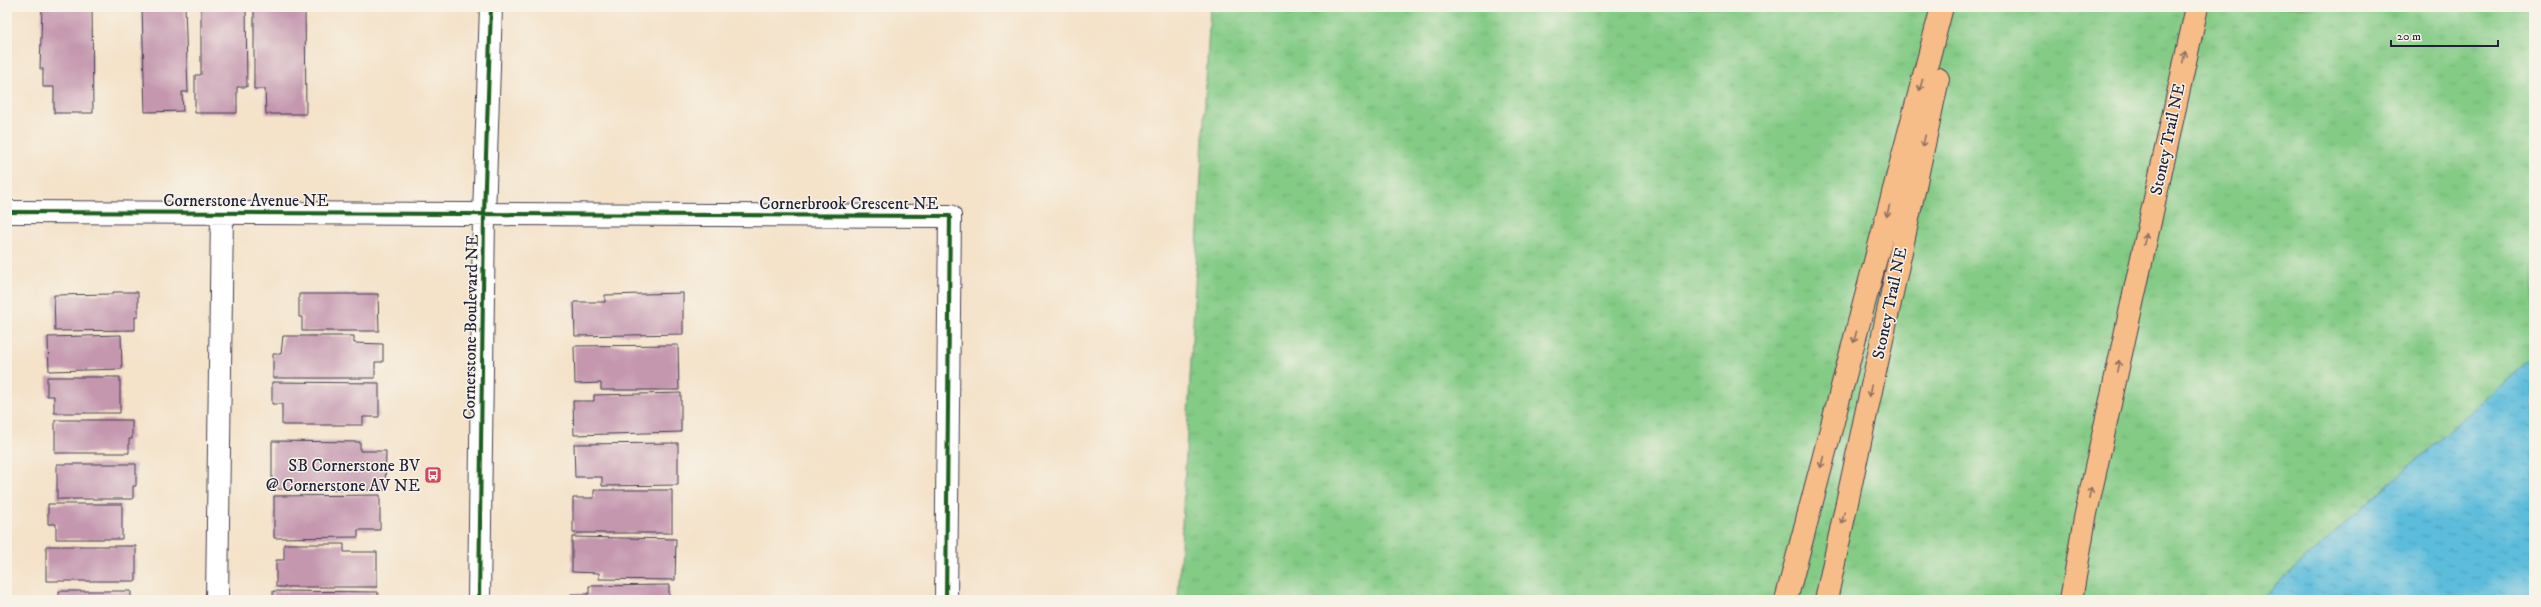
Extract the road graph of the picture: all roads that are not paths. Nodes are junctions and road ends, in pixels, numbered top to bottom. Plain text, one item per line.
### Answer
1 (491, 7) edge
2 (1942, 7) edge
3 (1953, 7) edge
4 (2197, 7) edge
5 (7, 212) edge
6 (222, 213) junction
7 (484, 215) junction
8 (2085, 518) junction
9 (217, 600) edge
10 (479, 600) edge
11 (946, 600) edge
12 (1786, 600) edge
13 (1826, 600) edge
14 (2071, 600) edge
15 (2082, 600) edge

1 - 7 street, Cornerstone Boulevard NE
2 -> 12 highway
3 -> 13 highway, Stoney Trail NE
8 -> 4 highway, Stoney Trail NE
5 - 6 street, Cornerstone Avenue NE
6 - 7 street, Cornerstone Avenue NE
6 - 9 street
7 - 10 street, Cornerstone Boulevard NE
7 - 11 street, Cornerbrook Crescent NE
8 - 14 highway, Stoney Trail NE
8 - 15 highway

